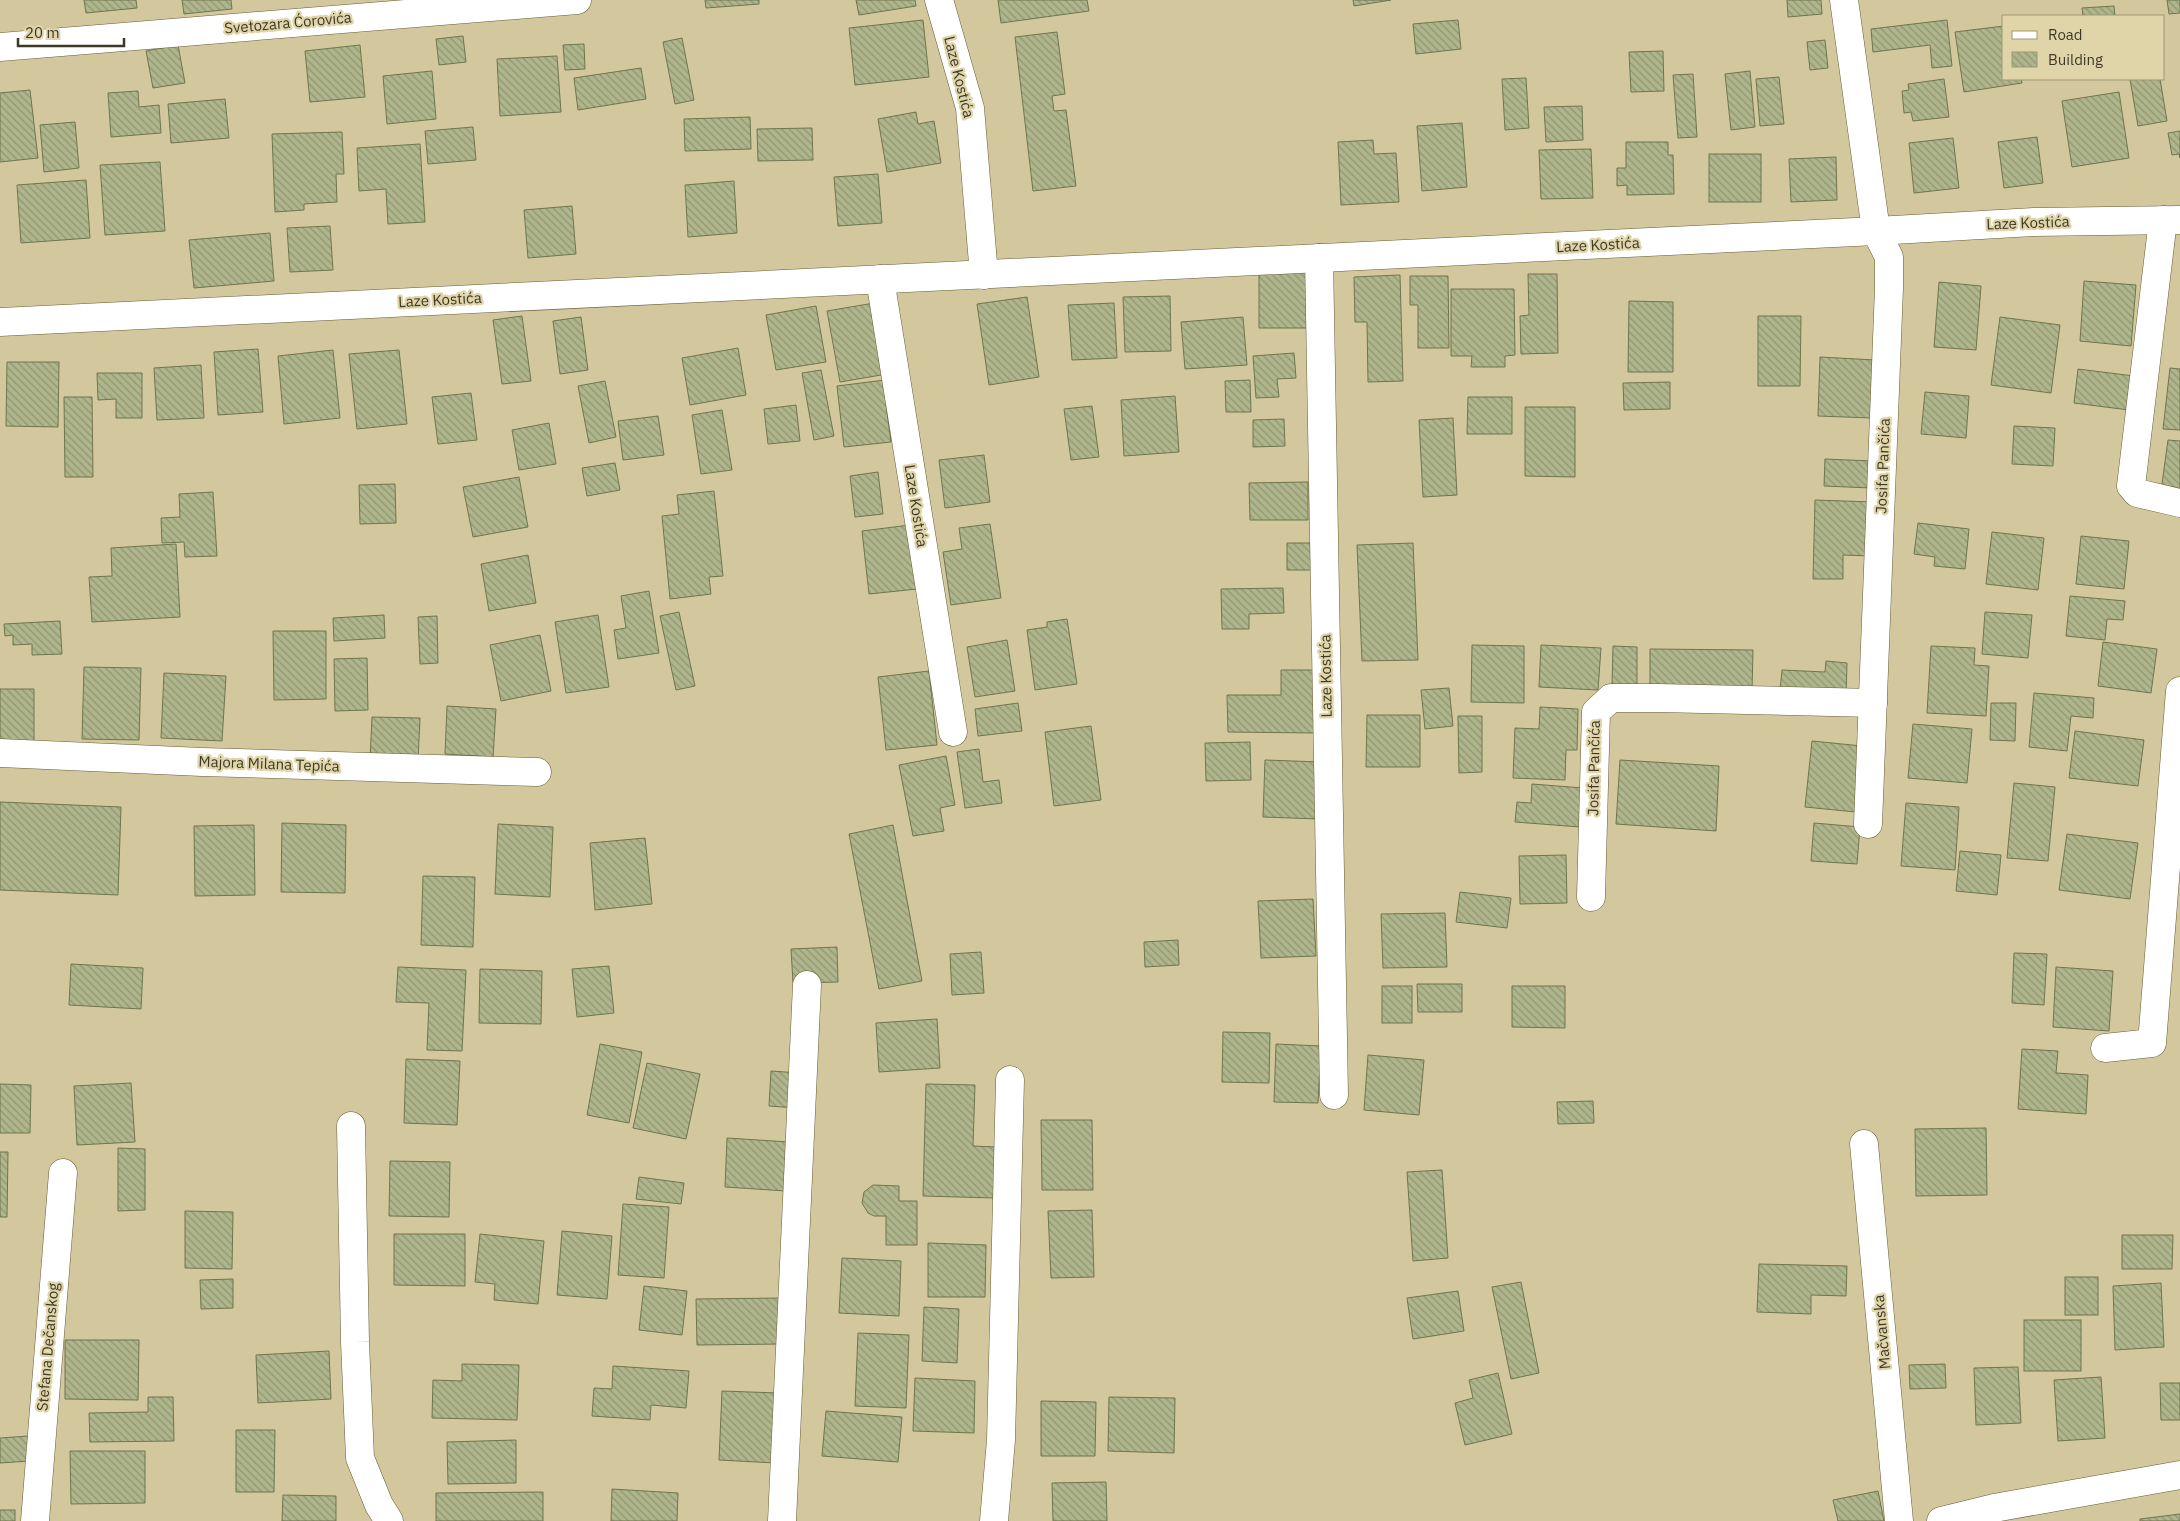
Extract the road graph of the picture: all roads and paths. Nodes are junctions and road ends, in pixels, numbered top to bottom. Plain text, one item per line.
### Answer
1 (577, 0) edge
2 (938, 0) edge
3 (1844, 0) edge
4 (0, 47) edge
5 (2172, 220) edge
6 (1876, 231) junction
7 (1319, 258) junction
8 (984, 274) junction
9 (880, 279) junction
10 (0, 322) edge
11 (2180, 503) edge
12 (2180, 691) edge
13 (1873, 703) junction
14 (953, 732) dead end
15 (0, 753) edge
16 (538, 772) dead end
17 (1868, 824) dead end
18 (1591, 897) dead end
19 (807, 985) dead end
20 (2106, 1048) dead end
21 (1010, 1080) dead end
22 (1334, 1094) dead end
23 (351, 1126) dead end
24 (1864, 1144) dead end
25 (62, 1173) dead end
26 (2180, 1475) edge
27 (34, 1521) edge
28 (389, 1521) edge
29 (782, 1521) edge
30 (994, 1521) edge
31 (1899, 1521) edge
32 (1941, 1521) edge

1 - 4 street, Svetozara Ćorovića
2 - 8 street, Laze Kostića
3 - 6 street
5 - 6 street, Laze Kostića
5 - 11 street
6 - 7 street, Laze Kostića
6 - 13 street, Josifa Pančića
7 - 8 street, Laze Kostića
7 - 22 street, Laze Kostića
8 - 9 street, Laze Kostića
9 - 10 street, Laze Kostića
9 - 14 street, Laze Kostića
12 - 20 street
13 - 17 street, Josifa Pančića
13 - 18 street, Josifa Pančića
15 - 16 street, Majora Milana Tepića
19 - 29 street
21 - 30 street
23 - 28 street
24 - 31 street, Mačvanska
25 - 27 street, Stefana Dečanskog
26 - 32 street

